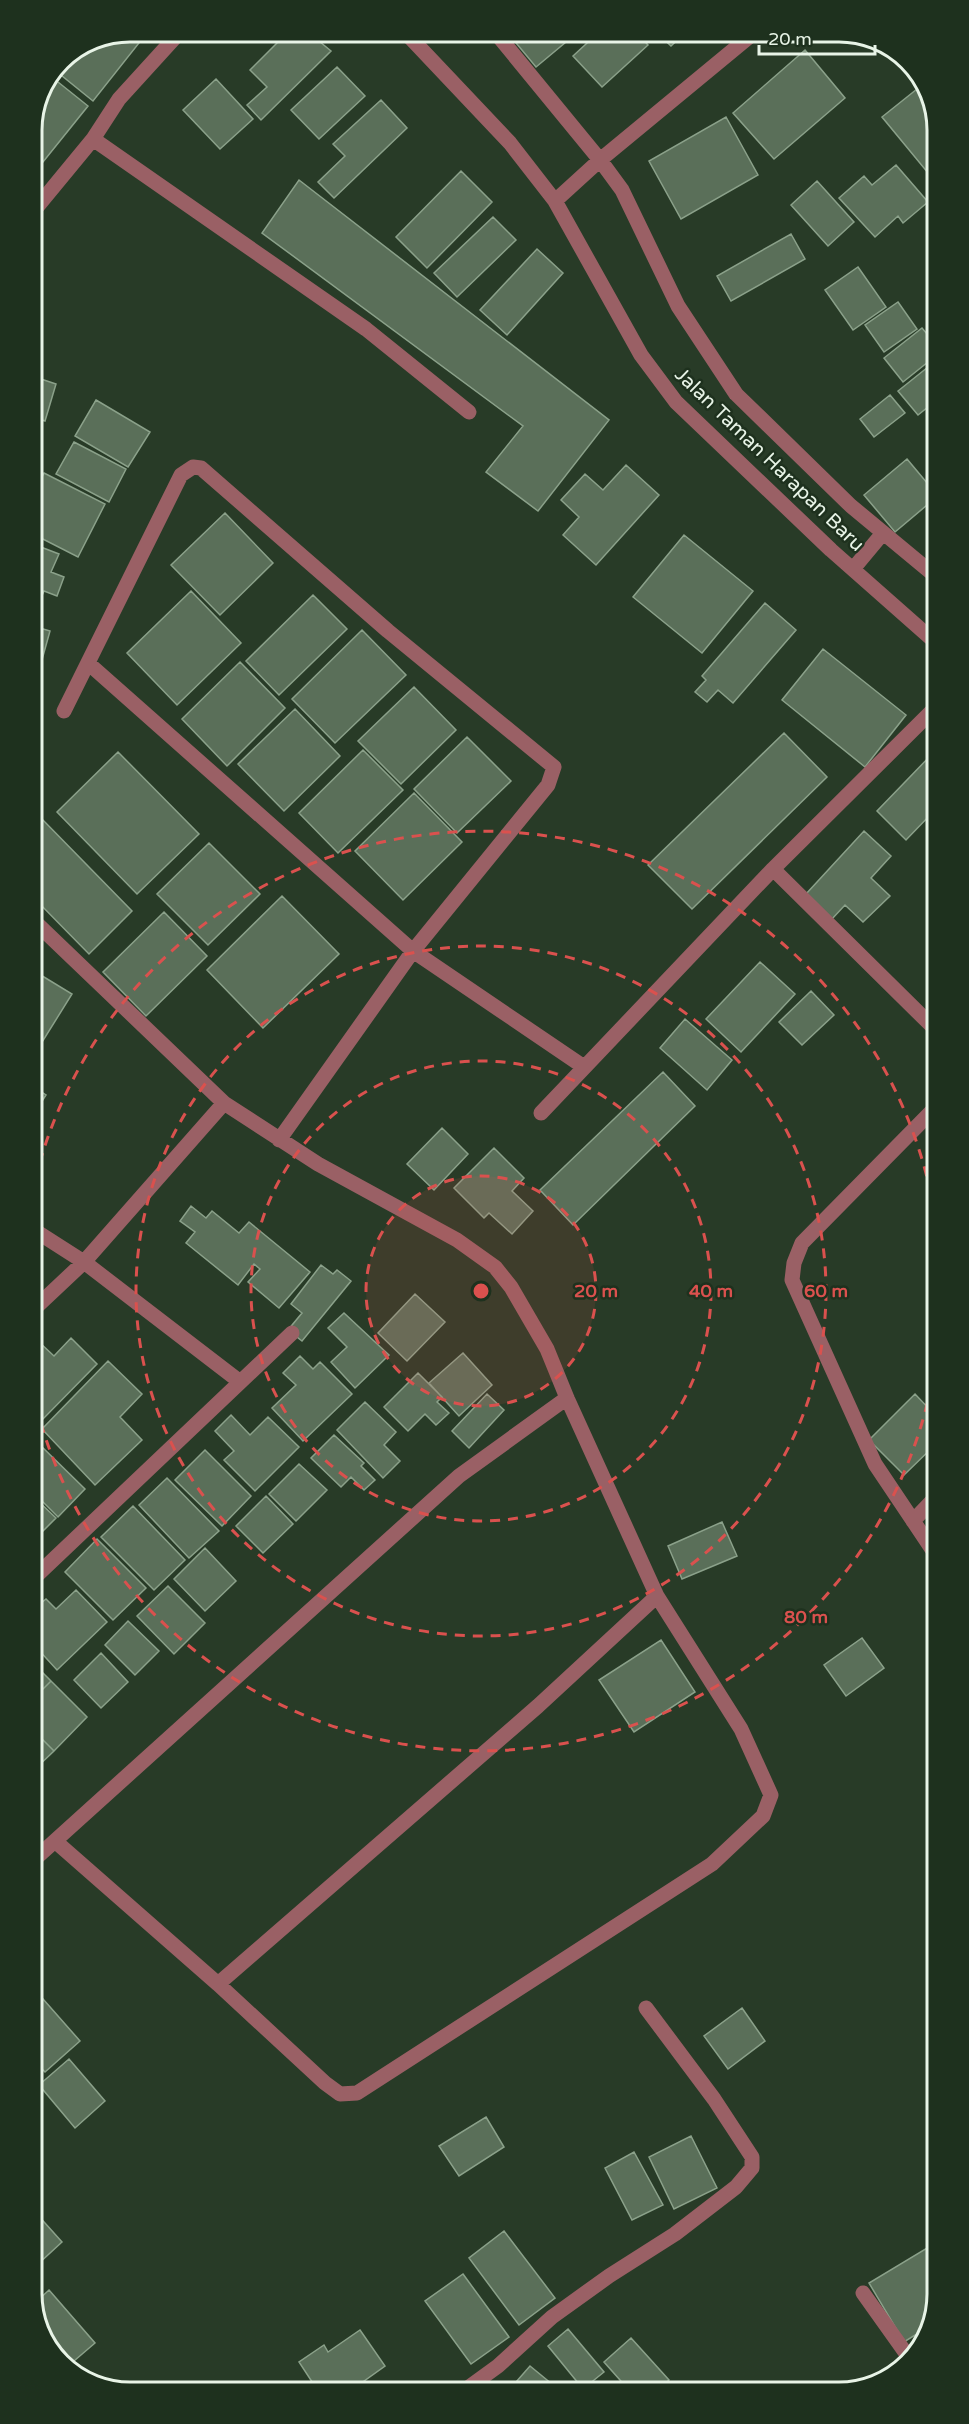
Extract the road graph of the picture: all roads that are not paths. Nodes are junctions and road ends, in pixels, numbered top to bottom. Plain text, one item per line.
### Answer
1 (171, 42) edge
2 (414, 42) edge
3 (503, 42) edge
4 (743, 42) edge
5 (93, 139) junction
6 (600, 160) junction
7 (42, 201) edge
8 (555, 201) junction
9 (469, 412) dead end
10 (883, 532) junction
11 (853, 569) junction
12 (927, 569) edge
13 (927, 635) edge
14 (88, 663) junction
15 (64, 711) dead end
16 (927, 716) edge
17 (773, 869) junction
18 (42, 929) edge
19 (413, 951) junction
20 (927, 1022) edge
21 (584, 1067) junction
22 (224, 1103) junction
23 (541, 1113) dead end
24 (927, 1116) edge
25 (279, 1140) junction
26 (42, 1235) edge
27 (84, 1262) junction
28 (42, 1302) edge
29 (292, 1333) dead end
30 (239, 1382) junction
31 (567, 1398) junction
32 (927, 1506) edge
33 (913, 1521) junction
34 (927, 1542) edge
35 (42, 1570) edge
36 (657, 1596) junction
37 (55, 1841) junction
38 (42, 1853) edge
39 (218, 1984) junction
40 (646, 2008) dead end
41 (863, 2293) dead end
42 (905, 2352) edge
43 (476, 2382) edge

1 - 5 street
2 - 8 street, Jalan Taman Harapan Baru
3 - 6 street, Jalan Taman Harapan Baru
4 - 6 street
5 - 7 street
5 - 9 street
6 - 8 street
6 - 10 street, Jalan Taman Harapan Baru
8 - 11 street, Jalan Taman Harapan Baru
10 - 11 street
10 - 12 street, Jalan Taman Harapan Baru
11 - 13 street, Jalan Taman Harapan Baru
14 - 15 street
14 - 19 street
14 - 19 street
16 - 17 street
17 - 20 street
17 - 21 street
18 - 22 street
19 - 21 street
19 - 25 street
21 - 23 street
22 - 25 street
22 - 27 street
24 - 33 street
25 - 31 street
26 - 27 street
27 - 28 street
27 - 30 street
29 - 30 street
30 - 35 street
31 - 36 street
31 - 37 street
32 - 33 street
33 - 34 street
36 - 39 street
36 - 39 street
37 - 38 street
37 - 39 street
40 - 43 street
41 - 42 street

